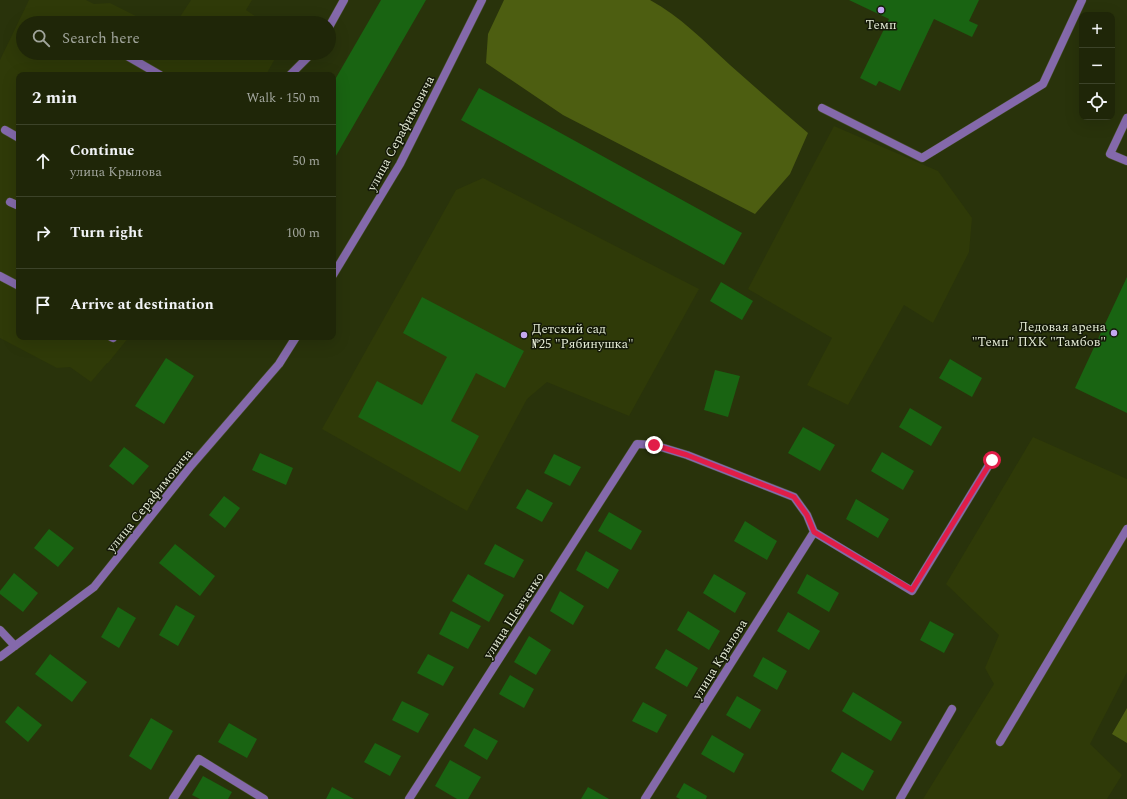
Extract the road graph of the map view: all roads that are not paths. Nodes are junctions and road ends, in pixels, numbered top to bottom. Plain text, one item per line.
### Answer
1 (344, 0) edge
2 (482, 0) edge
3 (1082, 0) edge
4 (335, 16) edge
5 (134, 60) edge
6 (305, 60) edge
7 (155, 72) edge
8 (293, 72) edge
9 (822, 108) dead end
10 (1127, 118) edge
11 (5, 130) dead end
12 (16, 136) edge
13 (1127, 161) edge
14 (10, 202) dead end
15 (16, 205) edge
16 (336, 270) edge
17 (0, 276) edge
18 (16, 284) edge
19 (294, 340) edge
20 (992, 460) dead end
21 (1127, 530) edge
22 (814, 532) junction
23 (0, 630) edge
24 (16, 646) junction
25 (0, 657) edge
26 (952, 709) dead end
27 (1000, 742) dead end
28 (173, 799) edge
29 (264, 799) edge
30 (409, 799) edge
31 (645, 799) edge
32 (900, 799) edge

1 - 4 street
2 - 16 street, улица Серафимовича
3 - 9 street
5 - 7 street
6 - 8 street
10 - 13 street
11 - 12 street
14 - 15 street
17 - 18 street
19 - 24 street, улица Серафимовича
20 - 22 street
21 - 27 street
22 - 30 street, улица Шевченко
22 - 31 street, улица Крылова
23 - 24 street
24 - 25 street, улица Серафимовича
26 - 32 street
28 - 29 street

